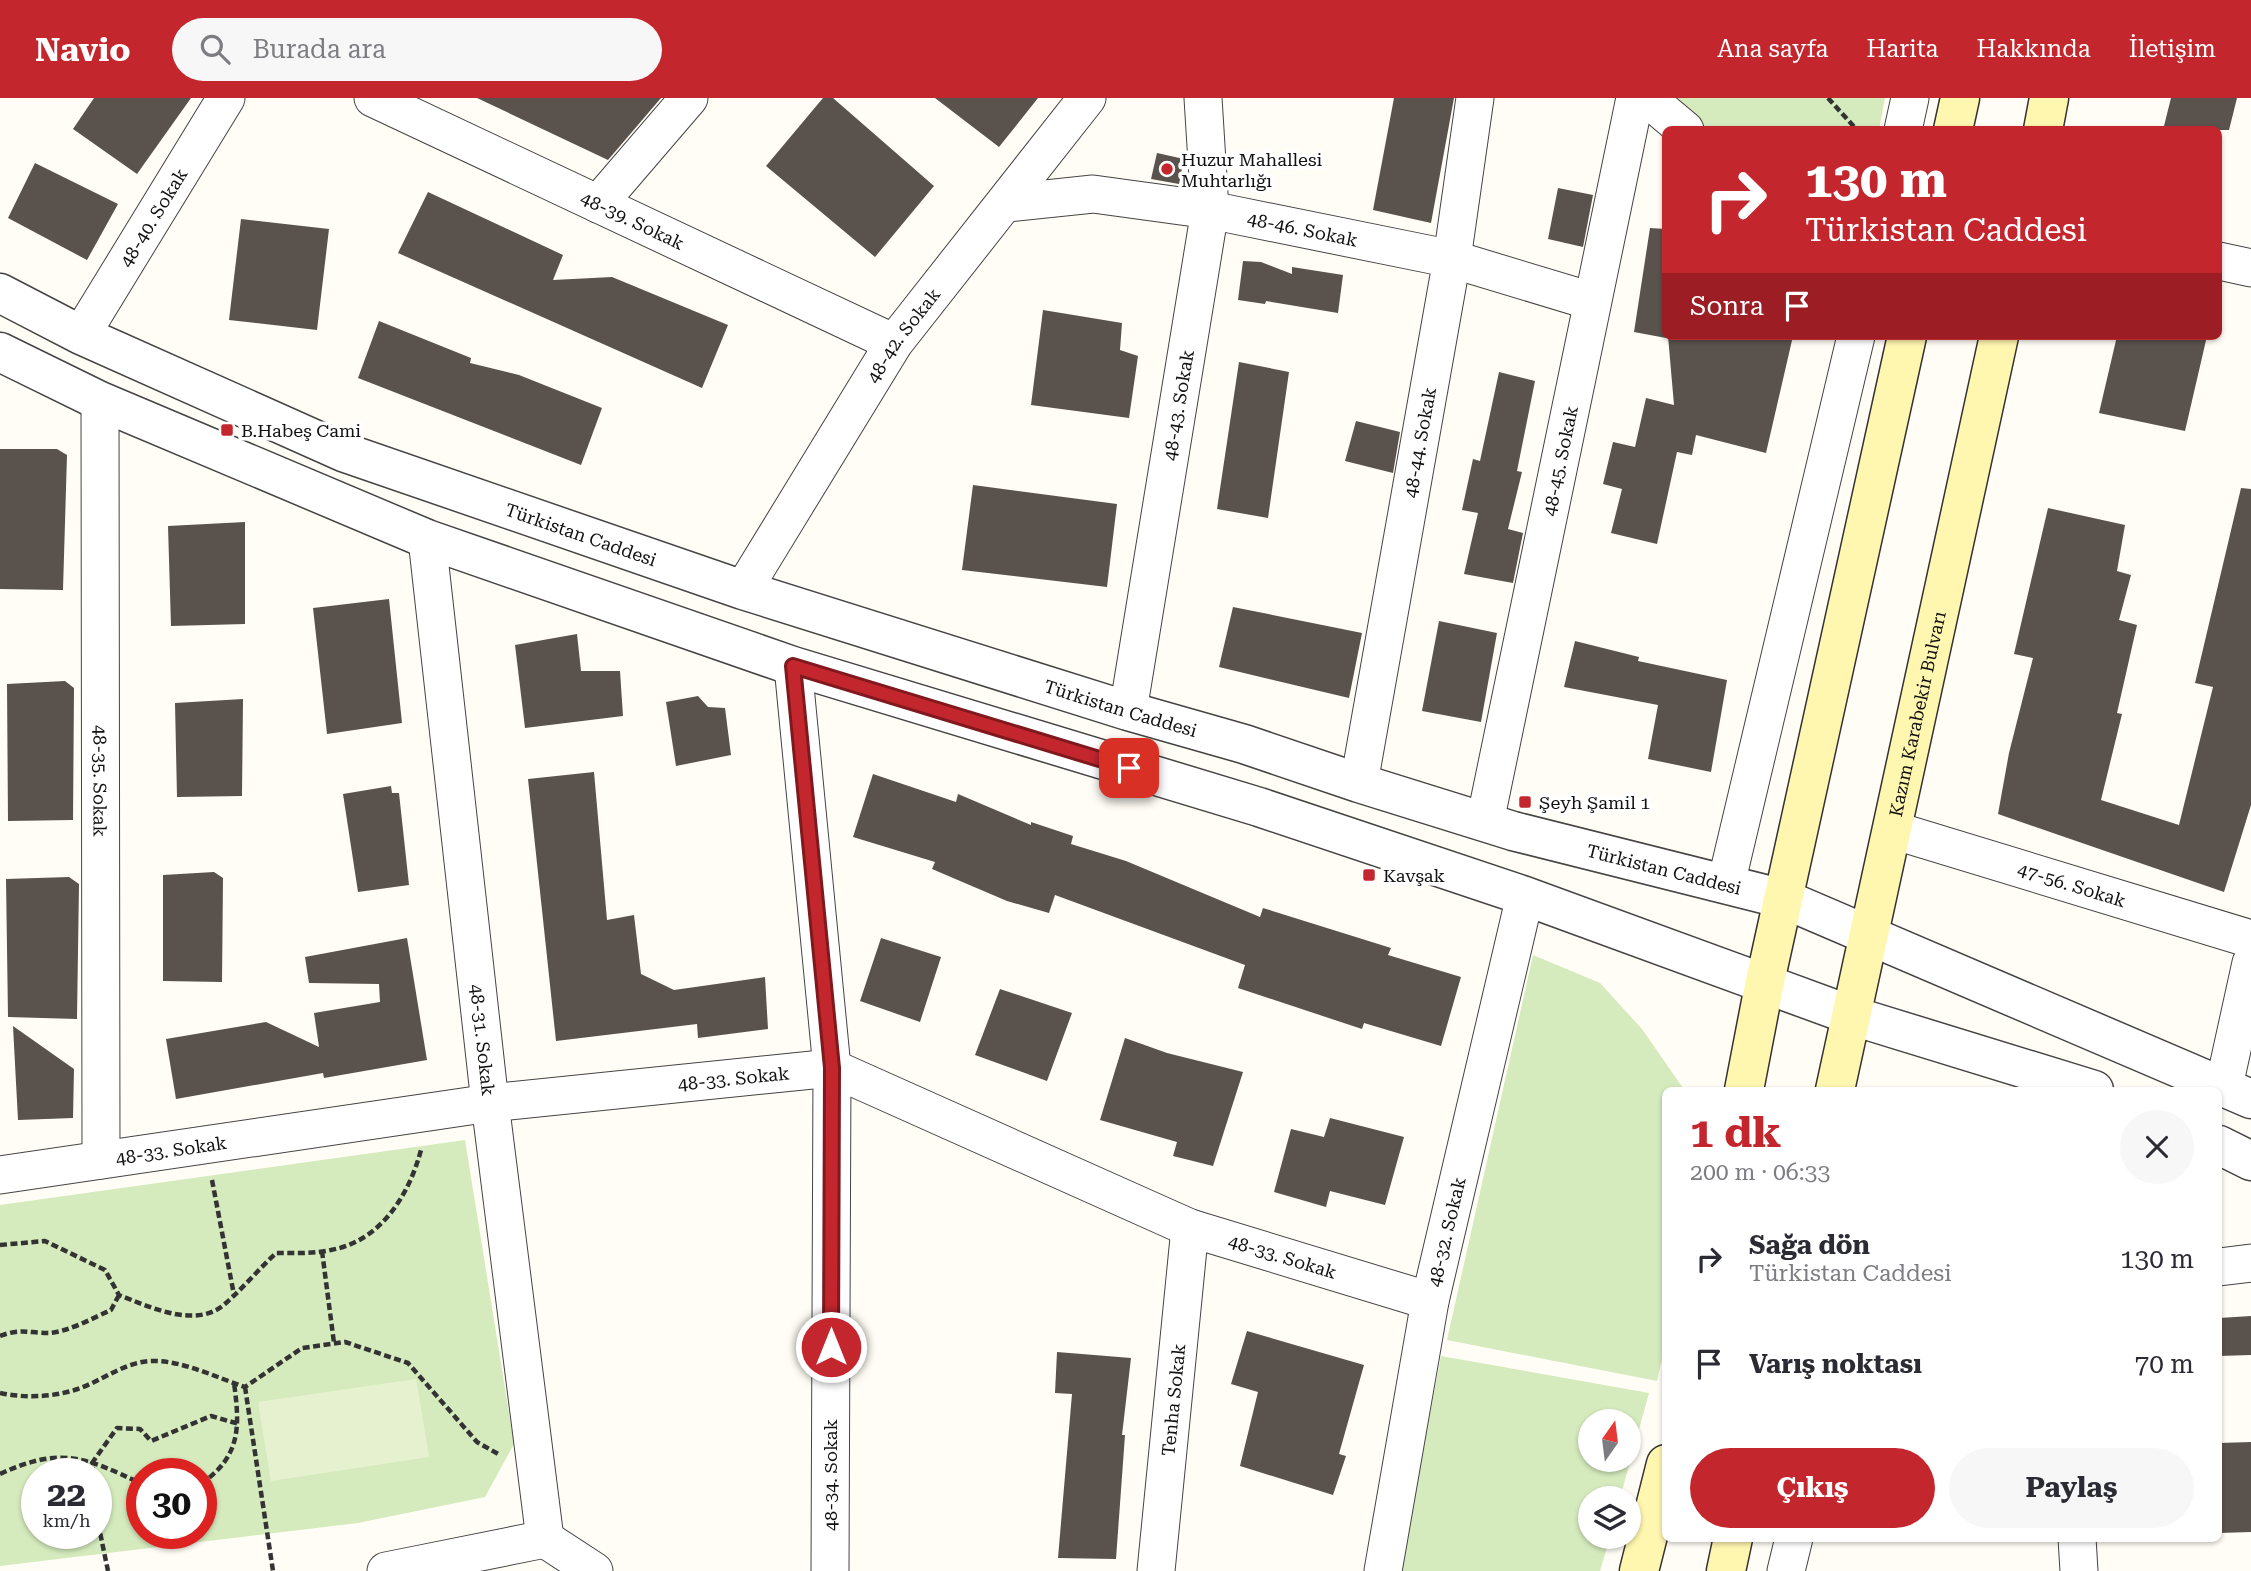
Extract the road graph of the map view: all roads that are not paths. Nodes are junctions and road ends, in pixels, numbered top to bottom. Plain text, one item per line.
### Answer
1 (226, 98) edge
2 (373, 98) edge
3 (689, 98) edge
4 (1087, 98) edge
5 (1203, 98) edge
6 (1475, 98) edge
7 (1635, 98) edge
8 (1647, 98) edge
9 (1910, 98) edge
10 (1960, 98) edge
11 (2049, 98) edge
12 (1680, 126) edge
13 (1904, 126) edge
14 (1954, 126) edge
15 (2044, 126) edge
16 (1007, 203) junction
17 (598, 204) junction
18 (1210, 210) junction
19 (1452, 259) junction
20 (2222, 262) edge
21 (2251, 268) edge
22 (0, 293) edge
23 (1591, 301) junction
24 (81, 335) junction
25 (1855, 340) edge
26 (1906, 340) edge
27 (1998, 340) edge
28 (894, 343) junction
29 (0, 352) edge
30 (100, 401) junction
31 (427, 539) junction
32 (743, 590) junction
33 (793, 666) junction
34 (1128, 711) junction
35 (1359, 783) junction
36 (1485, 822) junction
37 (1893, 830) junction
38 (1726, 884) junction
39 (1525, 896) junction
40 (1784, 899) junction
41 (1870, 937) junction
42 (2251, 939) edge
43 (2251, 963) edge
44 (1765, 986) junction
45 (1853, 1016) junction
46 (832, 1068) junction
47 (1745, 1087) edge
48 (1836, 1087) edge
49 (2084, 1087) edge
50 (2238, 1092) edge
51 (490, 1103) junction
52 (2222, 1146) edge
53 (101, 1160) junction
54 (2251, 1161) edge
55 (0, 1175) edge
56 (1190, 1228) junction
57 (2251, 1262) edge
58 (2222, 1267) edge
59 (1430, 1301) junction
60 (1662, 1480) edge
61 (545, 1539) junction
62 (1732, 1542) edge
63 (1793, 1542) edge
64 (2077, 1542) edge
65 (386, 1571) edge
66 (594, 1571) edge
67 (830, 1571) edge
68 (1156, 1571) edge
69 (1383, 1571) edge
70 (1639, 1571) edge
71 (1726, 1571) edge
72 (1786, 1571) edge
73 (2079, 1571) edge

1 - 24 street, 48-40. Sokak
2 - 17 street, 48-39. Sokak
3 - 17 street
4 - 16 street, 48-42. Sokak
5 - 18 street, 48-43. Sokak
6 - 19 street, 48-44. Sokak
7 - 23 street, 48-45. Sokak
8 - 12 street
9 - 13 street
10 - 14 main road
11 - 15 main road
16 - 18 street, 48-46. Sokak
16 - 28 street, 48-42. Sokak
17 - 28 street, 48-39. Sokak
18 - 19 street, 48-46. Sokak
18 - 34 street, 48-43. Sokak
19 - 23 street, 48-46. Sokak
19 - 35 street, 48-44. Sokak
20 - 21 street
22 - 24 street, Türkistan Caddesi
23 - 36 street, 48-45. Sokak
24 - 32 street, Türkistan Caddesi
25 - 38 street
26 - 40 main road
27 - 37 main road, Kazım Karabekir Bulvarı
28 - 32 street, 48-42. Sokak
29 - 30 street
30 - 31 street
30 - 53 street, 48-35. Sokak
31 - 33 street
31 - 51 street, 48-31. Sokak
32 - 34 street, Türkistan Caddesi
33 - 39 street
33 - 46 street, 48-34. Sokak
34 - 35 street, Türkistan Caddesi
35 - 36 street, Türkistan Caddesi
36 - 38 street, Türkistan Caddesi
37 - 41 main road, Kazım Karabekir Bulvarı
37 - 42 street, 47-56. Sokak
38 - 40 street, Türkistan Caddesi
39 - 44 street
39 - 59 street, 48-32. Sokak
40 - 41 street, Türkistan Caddesi
40 - 44 main road
41 - 45 main road, Kazım Karabekir Bulvarı
41 - 50 street, Türkistan Caddesi
43 - 50 street
44 - 45 street
44 - 47 main road
45 - 48 main road, Kazım Karabekir Bulvarı
45 - 49 street
46 - 51 street, 48-33. Sokak
46 - 56 street, 48-33. Sokak
46 - 67 street, 48-34. Sokak
51 - 53 street, 48-33. Sokak
51 - 61 street, 48-31. Sokak
52 - 54 street
53 - 55 street, 48-33. Sokak
56 - 59 street, 48-33. Sokak
56 - 68 street, Tenha Sokak
57 - 58 street
59 - 69 street, 48-32. Sokak
60 - 70 main road
61 - 65 street
61 - 66 street
62 - 71 main road
63 - 72 street
64 - 73 street

